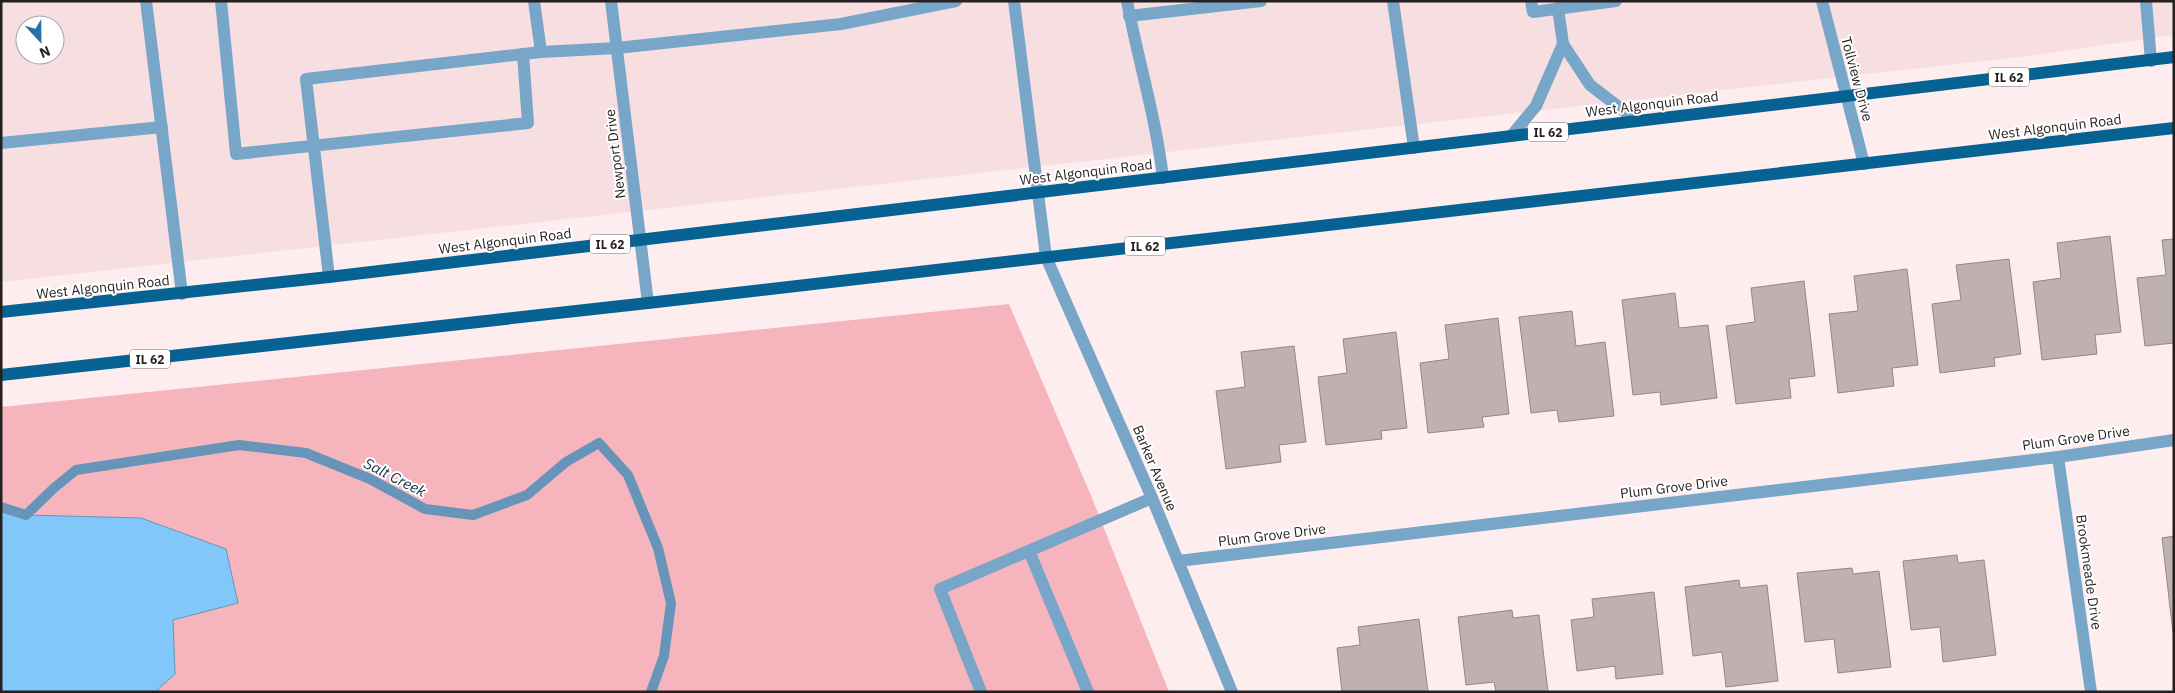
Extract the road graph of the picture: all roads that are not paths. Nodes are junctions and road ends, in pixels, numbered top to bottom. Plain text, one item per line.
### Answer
1 (146, 1) edge
2 (221, 1) edge
3 (534, 1) edge
4 (611, 1) edge
5 (956, 1) edge
6 (1014, 1) edge
7 (1126, 1) edge
8 (1262, 1) edge
9 (1393, 1) edge
10 (1531, 1) edge
11 (1616, 1) edge
12 (1822, 1) edge
13 (2146, 1) edge
14 (1558, 8) junction
15 (1129, 16) junction
16 (1562, 44) junction
17 (617, 48) junction
18 (541, 52) junction
19 (523, 54) junction
20 (2174, 57) edge
21 (2151, 60) junction
22 (1845, 96) junction
23 (1636, 121) junction
24 (162, 127) junction
25 (2174, 128) edge
26 (1511, 136) junction
27 (1, 143) edge
28 (312, 146) junction
29 (1414, 148) junction
30 (1864, 164) junction
31 (1163, 178) junction
32 (1038, 192) junction
33 (640, 240) junction
34 (1046, 257) junction
35 (329, 277) junction
36 (182, 294) junction
37 (648, 303) junction
38 (1, 312) edge
39 (1, 375) edge
40 (2174, 440) edge
41 (2058, 456) junction
42 (1152, 498) junction
43 (1029, 551) junction
44 (1178, 561) junction
45 (982, 692) edge
46 (1088, 692) edge
47 (1232, 692) edge
48 (2091, 692) edge

1 - 24 street
2 - 28 street
3 - 18 street
4 - 17 street, Newport Drive
5 - 17 street
6 - 32 street, Barker Avenue
7 - 15 street
8 - 15 street
9 - 29 street
10 - 14 street
11 - 14 street
12 - 22 street, Tollview Drive
13 - 21 street
14 - 16 street
15 - 31 street
16 - 23 street
16 - 26 street
17 - 18 street
17 - 33 street, Newport Drive
18 - 19 street
19 - 28 street
19 - 28 street
20 - 21 main road, West Algonquin Road / IL 62
21 - 22 main road, West Algonquin Road / IL 62
22 - 23 main road, West Algonquin Road / IL 62
22 - 30 street, Tollview Drive
23 - 26 main road, West Algonquin Road / IL 62
24 - 27 street
24 - 36 street
25 - 30 main road, West Algonquin Road / IL 62
26 - 29 main road, West Algonquin Road / IL 62
28 - 35 street
29 - 31 main road, West Algonquin Road / IL 62
30 - 34 main road, West Algonquin Road / IL 62
31 - 32 main road, West Algonquin Road / IL 62
32 - 33 main road, West Algonquin Road / IL 62
32 - 34 street, Barker Avenue
33 - 35 main road, West Algonquin Road / IL 62
33 - 37 street, Newport Drive
34 - 37 main road, West Algonquin Road / IL 62
34 - 42 street, Barker Avenue
35 - 36 main road, West Algonquin Road / IL 62
36 - 38 main road, West Algonquin Road / IL 62
37 - 39 main road, West Algonquin Road / IL 62
40 - 41 street, Plum Grove Drive
41 - 44 street, Plum Grove Drive
41 - 48 street, Brookmeade Drive
42 - 43 street
42 - 44 street, Barker Avenue
43 - 45 street
43 - 46 street
44 - 47 street, Barker Avenue

